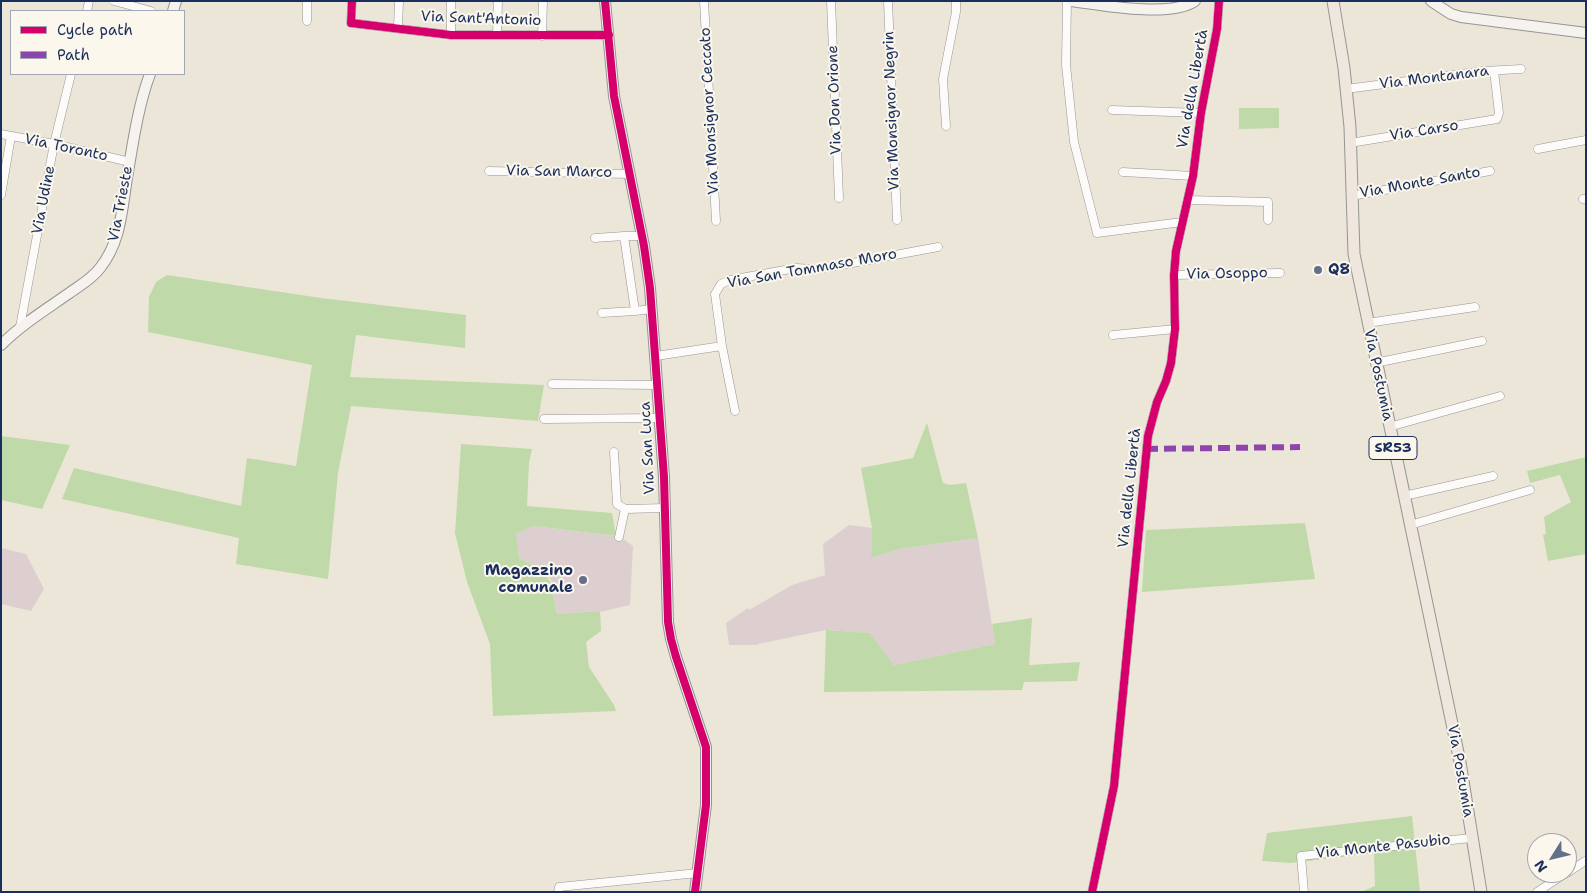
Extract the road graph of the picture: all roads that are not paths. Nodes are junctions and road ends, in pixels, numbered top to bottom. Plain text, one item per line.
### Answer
1 (114, 1) edge
2 (307, 1) edge
3 (352, 1) edge
4 (399, 1) edge
5 (451, 1) edge
6 (498, 1) edge
7 (543, 1) edge
8 (605, 1) edge
9 (704, 1) edge
10 (830, 1) edge
11 (888, 1) edge
12 (956, 1) edge
13 (1067, 1) edge
14 (1071, 1) edge
15 (1195, 1) edge
16 (1219, 1) edge
17 (1333, 1) edge
18 (1432, 1) edge
19 (147, 10) edge
20 (307, 21) dead end
21 (398, 28) junction
22 (1586, 33) edge
23 (609, 34) junction
24 (451, 35) junction
25 (497, 35) junction
26 (542, 36) junction
27 (1522, 69) dead end
28 (1494, 71) junction
29 (72, 75) edge
30 (150, 75) edge
31 (1346, 89) junction
32 (1112, 110) dead end
33 (1201, 113) junction
34 (946, 126) dead end
35 (1, 134) edge
36 (11, 136) junction
37 (1586, 140) edge
38 (1350, 143) junction
39 (54, 144) junction
40 (1538, 148) dead end
41 (130, 162) junction
42 (489, 171) dead end
43 (1490, 171) dead end
44 (1123, 172) dead end
45 (629, 174) junction
46 (1193, 176) junction
47 (1, 195) edge
48 (1351, 196) junction
49 (839, 198) dead end
50 (1188, 200) junction
51 (897, 220) dead end
52 (1268, 220) dead end
53 (716, 221) dead end
54 (1182, 222) junction
55 (624, 236) junction
56 (642, 236) junction
57 (595, 238) dead end
58 (938, 247) dead end
59 (1280, 273) dead end
60 (1174, 275) junction
61 (1475, 307) dead end
62 (652, 309) junction
63 (635, 311) junction
64 (602, 313) dead end
65 (1367, 323) junction
66 (20, 327) junction
67 (1175, 330) junction
68 (1112, 335) dead end
69 (1482, 341) dead end
70 (1, 344) edge
71 (722, 346) junction
72 (656, 356) junction
73 (1376, 363) junction
74 (552, 384) dead end
75 (658, 385) junction
76 (1500, 396) dead end
77 (735, 411) dead end
78 (660, 418) junction
79 (544, 419) dead end
80 (1389, 427) junction
81 (614, 452) dead end
82 (1493, 476) dead end
83 (1530, 490) dead end
84 (1404, 496) junction
85 (664, 508) junction
86 (625, 509) junction
87 (1410, 525) junction
88 (619, 538) dead end
89 (1471, 838) junction
90 (698, 873) junction
91 (1552, 883) edge
92 (558, 892) edge
93 (695, 892) edge
94 (1092, 892) edge
95 (1304, 892) edge
96 (1481, 892) edge
97 (1538, 892) edge

1 - 19 street
2 - 20 street
3 - 21 street, Via Sant'Antonio
4 - 21 street
5 - 24 street
6 - 25 street
7 - 26 street
8 - 23 street, Via San Luca
9 - 53 street, Via Monsignor Ceccato
10 - 49 street, Via Don Orione
11 - 51 street, Via Monsignor Negrin
12 - 34 street
13 - 54 street
14 - 15 street
16 - 33 street, Via della Libertà
17 - 31 main road, Via Postumia / SR53
18 - 22 street
21 - 24 street, Via Sant'Antonio
23 - 26 street, Via Sant'Antonio
23 - 45 street, Via San Luca
24 - 25 street, Via Sant'Antonio
25 - 26 street, Via Sant'Antonio
27 - 28 street, Via Montanara
28 - 31 street, Via Montanara
28 - 38 street, Via Carso
29 - 39 street, Via Udine
30 - 41 street, Via Trieste
31 - 38 main road, Via Postumia / SR53
32 - 33 street
33 - 46 street, Via della Libertà
35 - 36 street, Via Toronto
36 - 39 street, Via Toronto
36 - 47 street
37 - 40 street
38 - 48 main road, Via Postumia / SR53
39 - 41 street, Via Toronto
39 - 66 street, Via Udine
41 - 66 street, Via Trieste
42 - 45 street, Via San Marco
43 - 48 street, Via Monte Santo
44 - 46 street
45 - 56 street, Via San Luca
46 - 50 street, Via della Libertà
48 - 65 main road, Via Postumia / SR53
50 - 52 street
50 - 54 street, Via della Libertà
54 - 60 street, Via della Libertà
55 - 56 street
55 - 57 street
55 - 63 street
56 - 62 street, Via San Luca
58 - 71 street, Via San Tommaso Moro
59 - 60 street, Via Osoppo
60 - 67 street, Via della Libertà
61 - 65 street
62 - 63 street
62 - 72 street, Via San Luca
63 - 64 street
65 - 73 main road, Via Postumia / SR53
66 - 70 street, Via Trieste
67 - 68 street
67 - 94 street, Via della Libertà
69 - 73 street
71 - 72 street
71 - 77 street, Via San Tommaso Moro
72 - 75 street, Via San Luca
73 - 80 main road, Via Postumia / SR53
74 - 75 street, Via San Luca
75 - 78 street, Via San Luca
76 - 80 street
78 - 79 street, Via San Luca
78 - 85 street, Via San Luca
80 - 84 main road, Via Postumia / SR53
81 - 86 street
82 - 84 street
83 - 87 street
84 - 87 main road, Via Postumia / SR53
85 - 86 street
85 - 90 street, Via San Luca
86 - 88 street
87 - 89 main road, Via Postumia / SR53
89 - 95 street, Via Monte Pasubio
89 - 96 main road, Via Postumia / SR53
90 - 92 street
90 - 93 street, Via San Luca
91 - 97 street

